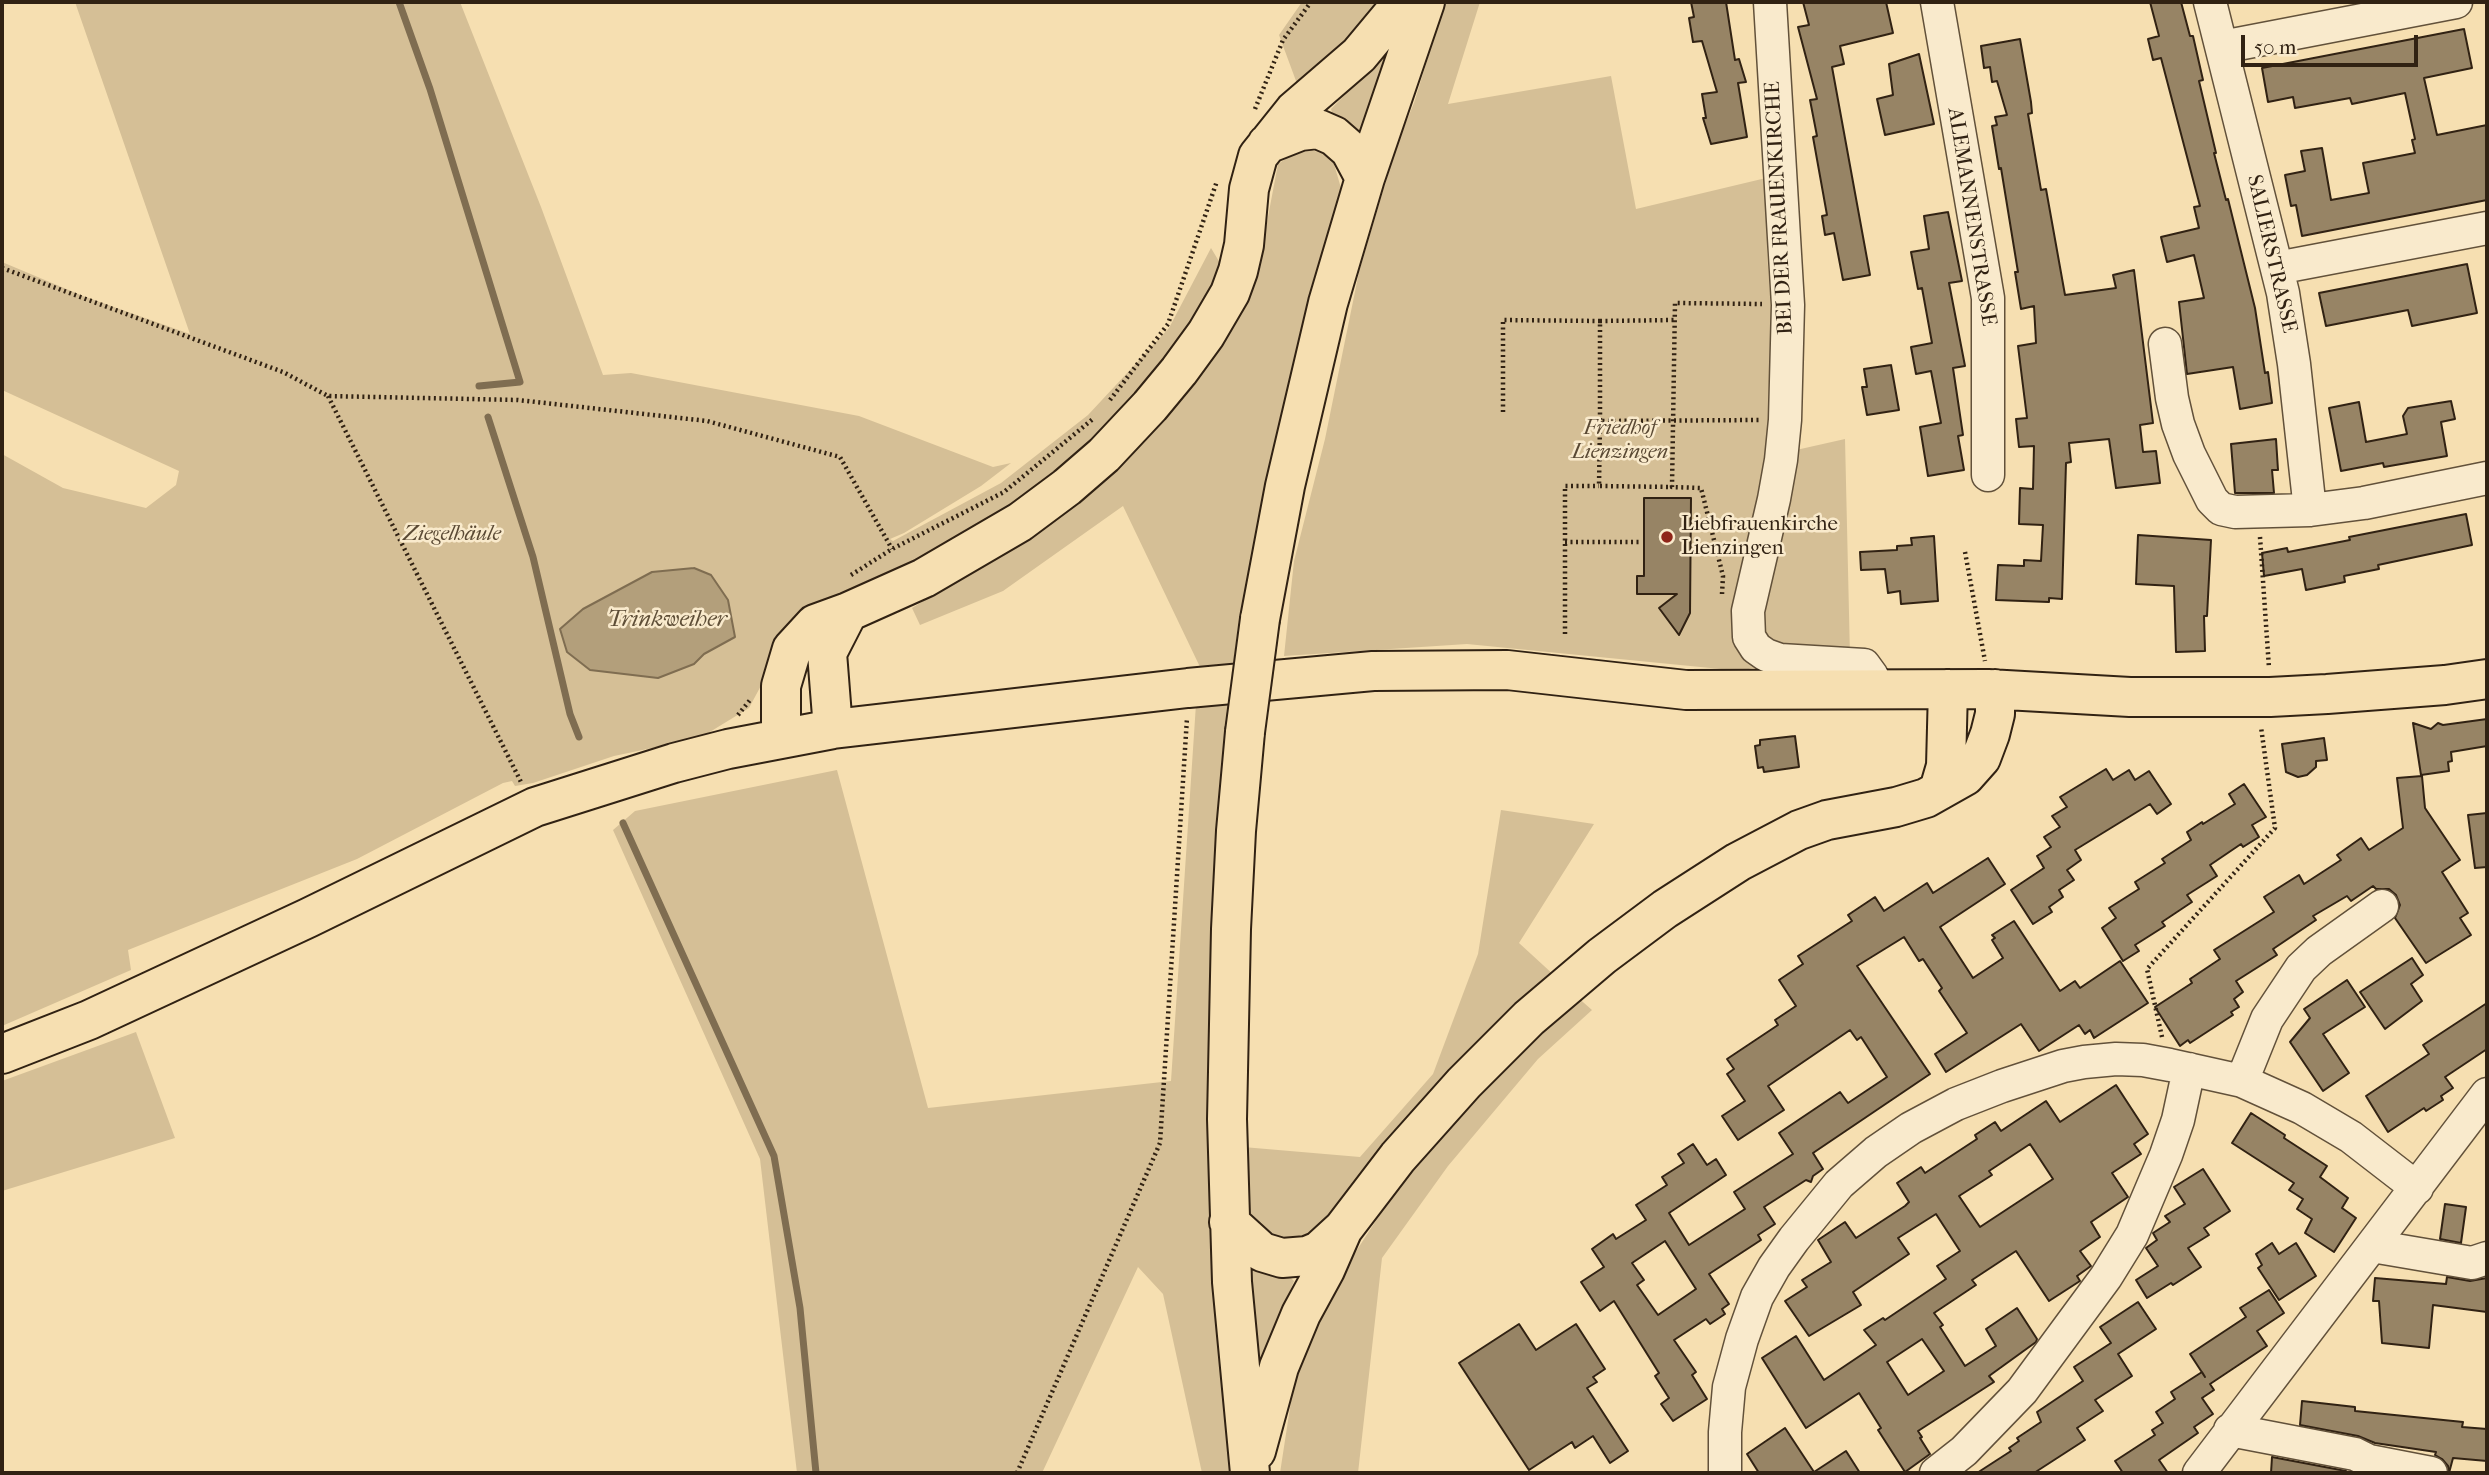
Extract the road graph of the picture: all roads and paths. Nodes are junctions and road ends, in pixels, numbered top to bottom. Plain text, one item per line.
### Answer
1 (1311, 2) edge
2 (1403, 2) edge
3 (1425, 2) edge
4 (1770, 2) edge
5 (1937, 2) edge
6 (2210, 2) edge
7 (2456, 2) edge
8 (2221, 47) junction
9 (1258, 131) junction
10 (1366, 178) junction
11 (1218, 179) dead end
12 (2487, 228) edge
13 (2, 268) edge
14 (2277, 268) junction
15 (1788, 305) junction
16 (1675, 320) junction
17 (1600, 321) junction
18 (2165, 344) dead end
19 (328, 396) junction
20 (1110, 400) dead end
21 (1102, 411) dead end
22 (1503, 412) dead end
23 (1785, 420) junction
24 (1600, 421) junction
25 (1673, 421) junction
26 (1988, 475) dead end
27 (2487, 478) edge
28 (1599, 486) junction
29 (1672, 486) junction
30 (2310, 510) junction
31 (2258, 511) junction
32 (1565, 542) junction
33 (1639, 542) dead end
34 (891, 549) junction
35 (1965, 552) dead end
36 (847, 596) junction
37 (1722, 603) dead end
38 (1565, 634) dead end
39 (2487, 679) edge
40 (781, 686) junction
41 (1188, 688) junction
42 (1948, 689) junction
43 (1991, 689) junction
44 (1874, 691) junction
45 (2270, 697) junction
46 (729, 721) dead end
47 (833, 729) junction
48 (782, 738) junction
49 (1939, 790) junction
50 (535, 807) junction
51 (2382, 906) dead end
52 (2, 1054) edge
53 (2179, 1067) junction
54 (2242, 1081) junction
55 (2487, 1094) edge
56 (2417, 1188) junction
57 (1229, 1222) junction
58 (1343, 1229) junction
59 (2372, 1246) junction
60 (2487, 1258) edge
61 (2230, 1430) junction
62 (1938, 1472) edge
63 (1017, 1473) edge
64 (1250, 1473) edge
65 (1715, 1473) edge
66 (1725, 1473) edge
67 (2199, 1473) edge
68 (2431, 1473) edge

1 - 9 path
2 - 9 main road
3 - 10 main road
4 - 15 street, BEI DER FRAUENKIRCHE
5 - 26 street, ALEMANNENSTRASSE
6 - 8 street, SALIERSTRASSE
7 - 8 street
8 - 14 street, SALIERSTRASSE
9 - 10 main road
9 - 36 main road
10 - 57 main road, bridge
11 - 20 path
12 - 14 street
13 - 19 path
14 - 30 street, SALIERSTRASSE
15 - 16 path
15 - 23 street, BEI DER FRAUENKIRCHE
16 - 17 path
16 - 25 path
17 - 22 path
17 - 24 path
18 - 31 street
19 - 34 path
19 - 50 path
21 - 34 path
23 - 25 path
23 - 44 street, BEI DER FRAUENKIRCHE
24 - 25 path
24 - 28 path
25 - 29 path
27 - 30 street
28 - 29 path
28 - 32 path
29 - 37 path
30 - 31 street
31 - 45 path
32 - 33 path
32 - 38 path
34 - 36 path
35 - 43 path
36 - 40 main road
36 - 47 main road
39 - 45 main road
40 - 46 path
40 - 48 main road
41 - 44 main road
41 - 47 main road
41 - 63 path
42 - 43 main road
42 - 44 main road
42 - 49 main road
43 - 45 main road
43 - 49 main road
45 - 53 path
47 - 48 main road
48 - 50 main road
49 - 58 main road
50 - 52 main road
51 - 54 street
53 - 54 street
53 - 62 street
53 - 66 street
54 - 56 street
55 - 56 street
56 - 59 street
57 - 58 main road
57 - 64 main road
58 - 64 main road
59 - 60 street
59 - 61 street
61 - 67 street
61 - 68 street
65 - 66 street

